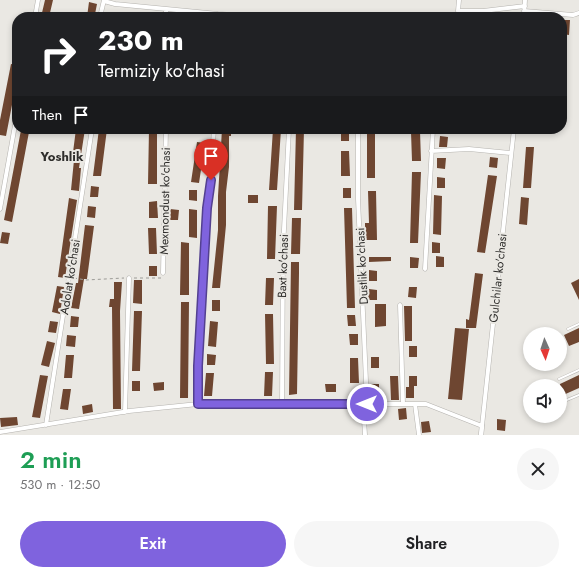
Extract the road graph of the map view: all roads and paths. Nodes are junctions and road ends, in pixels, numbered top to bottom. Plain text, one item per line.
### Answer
1 (38, 0) edge
2 (459, 0) edge
3 (525, 0) edge
4 (104, 1) edge
5 (166, 9) joint
6 (524, 9) junction
7 (35, 12) edge
8 (101, 12) edge
9 (188, 12) edge
10 (548, 12) edge
11 (579, 13) edge
12 (567, 14) edge
13 (13, 134) edge
14 (91, 134) edge
15 (166, 134) edge
16 (214, 134) edge
17 (289, 134) edge
18 (358, 134) edge
19 (433, 134) edge
20 (513, 134) edge
21 (431, 151) junction
22 (511, 153) junction
23 (0, 209) edge
24 (424, 269) dead end
25 (163, 273) joint
26 (70, 277) junction
27 (129, 278) junction
28 (400, 305) dead end
29 (579, 324) edge
30 (568, 329) dead end
31 (579, 370) edge
32 (559, 379) dead end
33 (579, 394) edge
34 (567, 400) edge
35 (198, 404) junction
36 (282, 404) junction
37 (365, 404) junction
38 (404, 404) junction
39 (415, 404) junction
40 (125, 412) junction
41 (46, 425) junction
42 (482, 426) junction
43 (0, 432) edge
44 (365, 435) edge
45 (419, 435) edge
46 (481, 435) edge

1 - 7 street
2 - 6 street
3 - 6 street
4 - 5 street
4 - 8 street
5 - 9 street
6 - 10 street
11 - 12 street
13 - 23 street
14 - 26 street, Adolat ko'chasi
15 - 25 street, Mexmondust ko'chasi
16 - 35 street
17 - 36 street, Baxt ko'chasi
18 - 37 street, Dustlik ko'chasi
19 - 21 street
20 - 22 street, Gulchilar ko'chasi
21 - 22 street
21 - 24 street
22 - 42 street, Gulchilar ko'chasi
25 - 27 path
26 - 27 path
26 - 41 street, Adolat ko'chasi
27 - 40 street
28 - 38 street
29 - 30 lane
31 - 32 lane
33 - 34 lane
35 - 36 street
35 - 40 street
36 - 37 street
37 - 38 street
37 - 44 street, Dustlik ko'chasi
38 - 39 street
39 - 42 street
39 - 45 street
40 - 41 street
41 - 43 street
42 - 46 street

